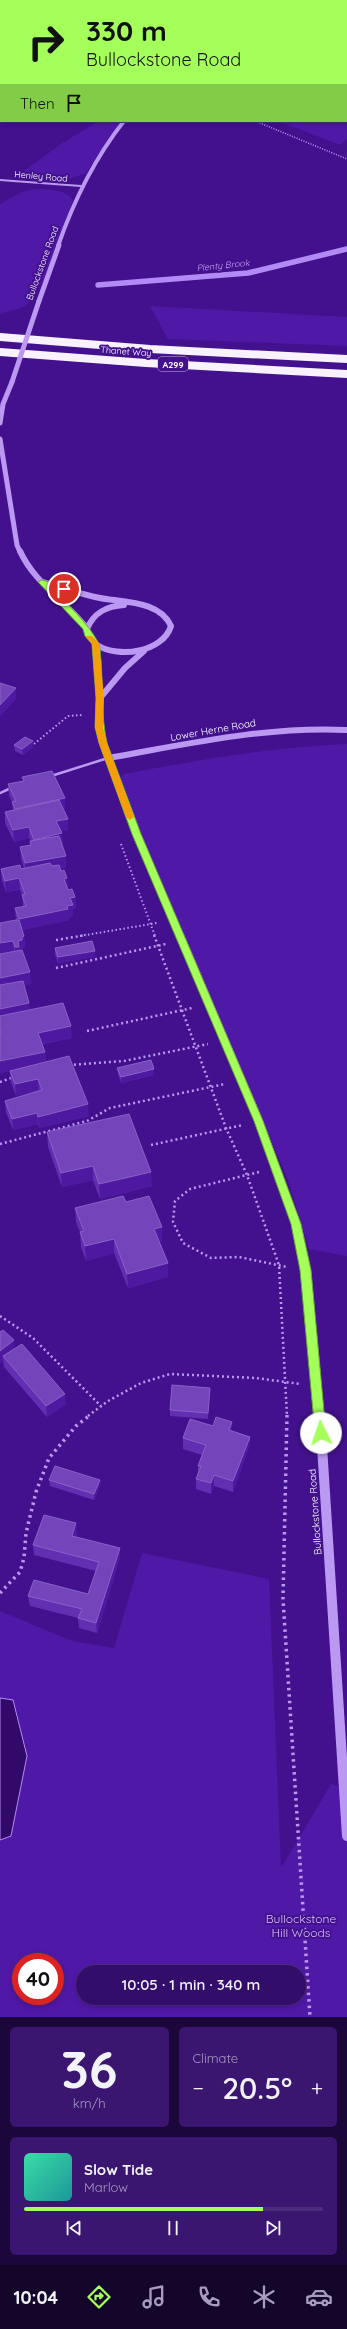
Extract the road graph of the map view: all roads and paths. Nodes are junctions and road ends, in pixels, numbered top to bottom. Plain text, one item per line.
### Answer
1 (123, 122) edge
2 (257, 122) edge
3 (347, 159) edge
4 (1, 180) edge
5 (81, 186) junction
6 (0, 337) edge
7 (0, 352) edge
8 (347, 359) edge
9 (347, 374) edge
10 (1, 404) edge
11 (0, 423) edge
12 (0, 439) edge
13 (3, 477) edge
14 (42, 582) junction
15 (133, 604) junction
16 (87, 628) junction
17 (95, 643) junction
18 (145, 650) junction
19 (100, 698) junction
20 (99, 717) junction
21 (347, 730) edge
22 (34, 744) edge
23 (108, 758) junction
24 (50, 777) edge
25 (15, 787) edge
26 (0, 793) edge
27 (173, 920) junction
28 (56, 940) dead end
29 (182, 940) junction
30 (56, 968) dead end
31 (87, 1031) dead end
32 (224, 1040) junction
33 (195, 1047) junction
34 (67, 1065) edge
35 (17, 1076) edge
36 (241, 1081) junction
37 (0, 1082) edge
38 (212, 1087) junction
39 (259, 1121) junction
40 (226, 1128) junction
41 (0, 1144) edge
42 (151, 1145) dead end
43 (277, 1168) junction
44 (247, 1175) junction
45 (279, 1265) junction
46 (305, 1270) junction
47 (0, 1316) edge
48 (285, 1382) junction
49 (318, 1387) junction
50 (101, 1406) junction
51 (0, 1593) edge
52 (347, 1836) edge
53 (310, 2017) edge

1 - 5 street, Bullockstone Road
2 - 3 path
4 - 5 street, Henley Road
5 - 10 street, Bullockstone Road, bridge
6 - 8 highway, Thanet Way / A299
7 - 9 highway, Thanet Way / A299
10 - 11 street, Bullockstone Road
12 - 13 street, Bullockstone Road
13 - 14 street, Bullockstone Road
14 - 15 street
14 - 16 street, Bullockstone Road
15 - 16 street
15 - 18 street
16 - 17 street, Bullockstone Road
17 - 18 street
17 - 19 street, Bullockstone Road
18 - 19 street
19 - 20 street, Bullockstone Road
20 - 22 path
20 - 23 street, Bullockstone Road
21 - 23 street, Lower Herne Road
23 - 24 lane
23 - 27 street, Bullockstone Road
25 - 26 lane
27 - 28 path
27 - 29 street, Bullockstone Road
29 - 30 path
29 - 32 street, Bullockstone Road
31 - 33 path
32 - 33 path
32 - 36 street, Bullockstone Road
33 - 34 path
33 - 38 path
35 - 37 path
36 - 38 path
36 - 39 street, Bullockstone Road
38 - 40 path
38 - 41 path
39 - 40 path
39 - 43 street, Bullockstone Road
40 - 42 path
40 - 44 path
43 - 44 path
43 - 46 street, Bullockstone Road
44 - 45 path
44 - 45 path
45 - 46 path
45 - 48 path
46 - 49 street, Bullockstone Road
47 - 50 path
48 - 49 path
48 - 50 path
48 - 53 path
49 - 52 street, Bullockstone Road
50 - 51 path

